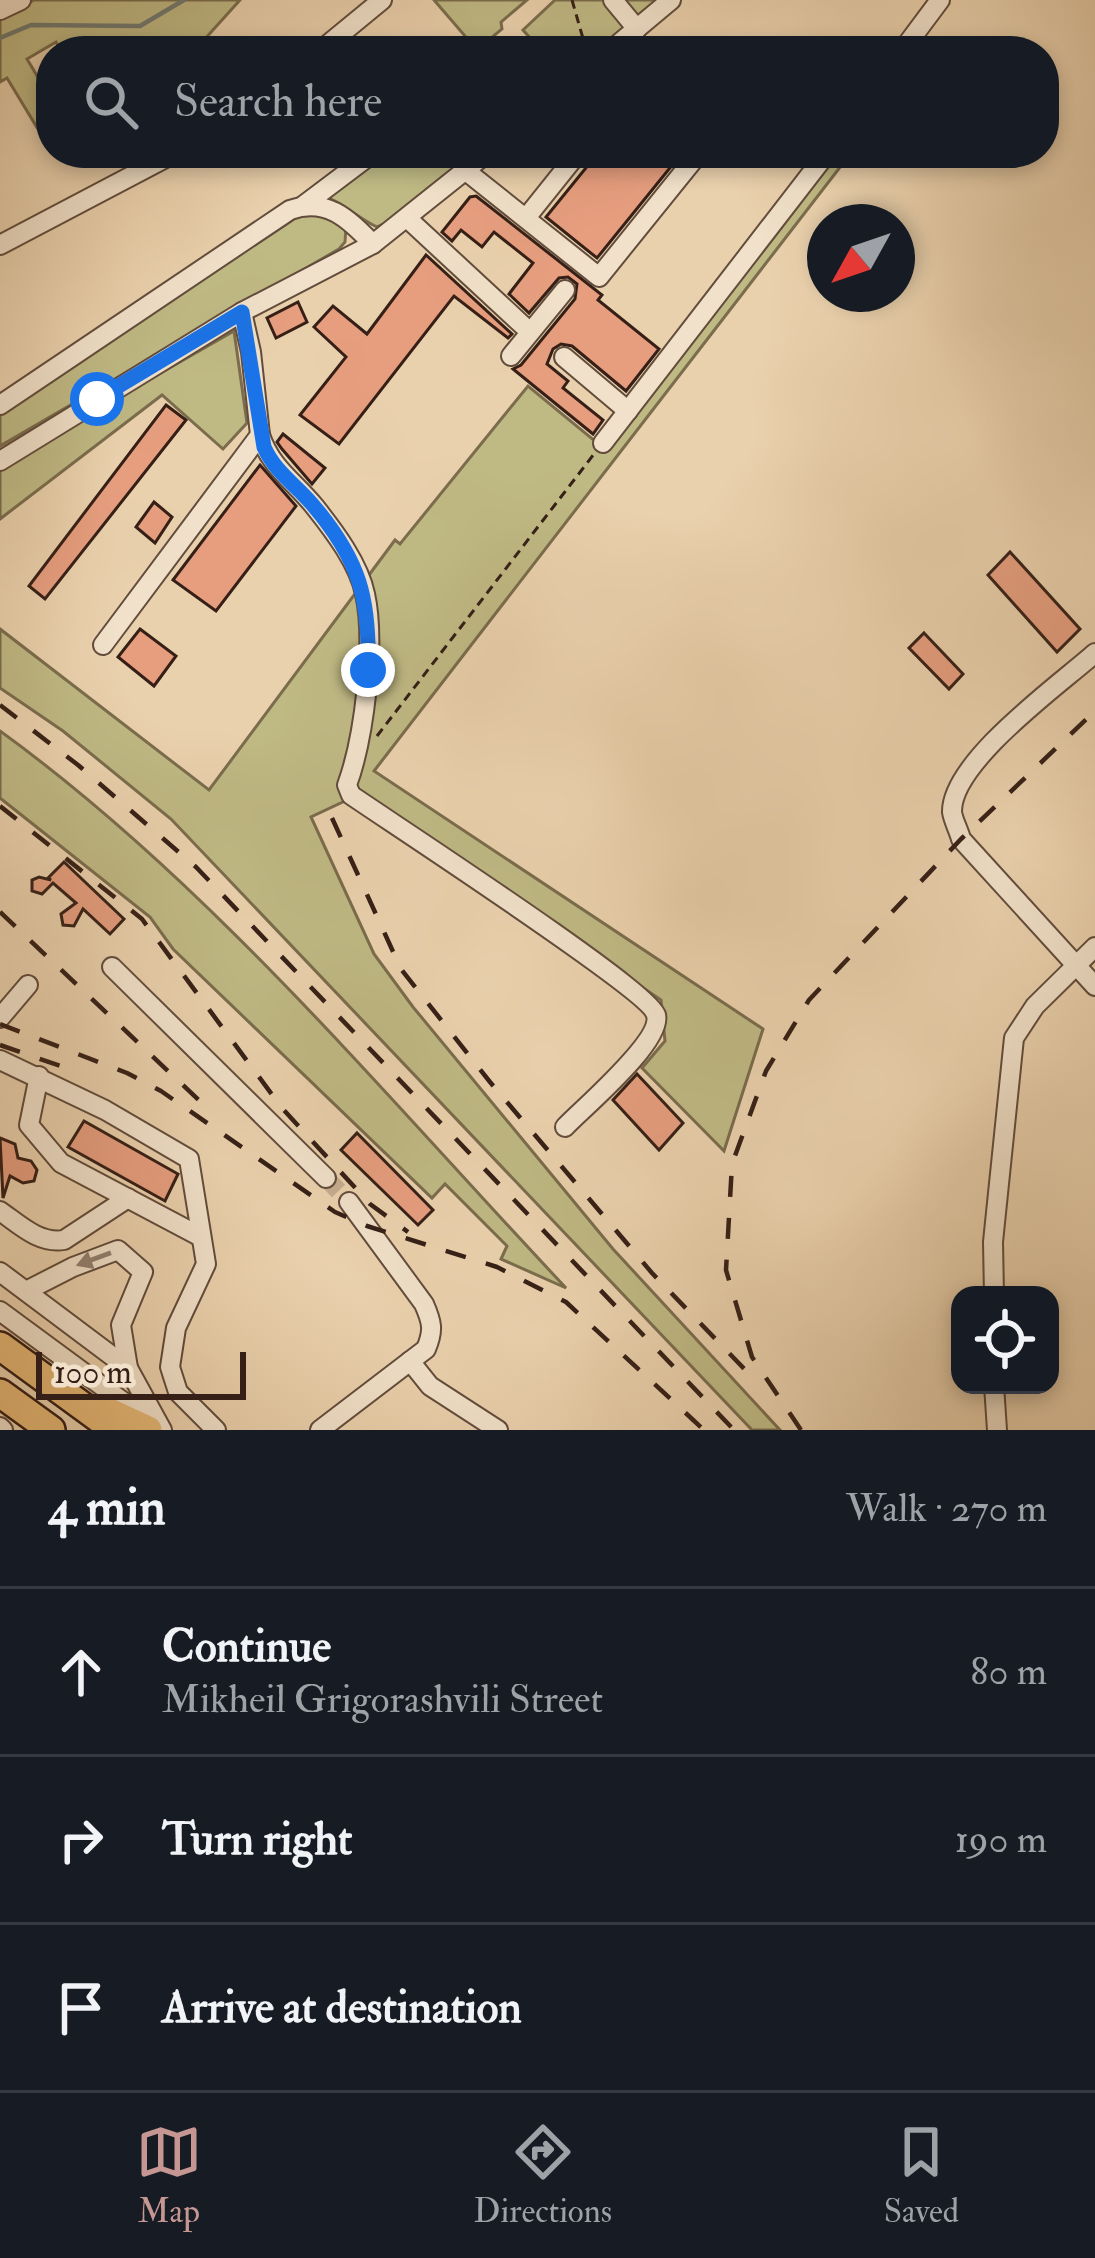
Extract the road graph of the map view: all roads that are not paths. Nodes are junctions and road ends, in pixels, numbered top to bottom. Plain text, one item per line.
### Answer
1 (382, 0) edge
2 (613, 0) edge
3 (671, 0) edge
4 (940, 0) edge
5 (637, 29) junction
6 (338, 36) edge
7 (628, 36) edge
8 (913, 36) edge
9 (146, 168) edge
10 (353, 168) edge
11 (470, 168) edge
12 (566, 168) edge
13 (686, 168) edge
14 (814, 168) edge
15 (466, 171) junction
16 (304, 205) junction
17 (526, 218) junction
18 (408, 220) junction
19 (373, 244) junction
20 (0, 245) edge
21 (565, 290) dead end
22 (242, 312) junction
23 (530, 332) junction
24 (511, 356) dead end
25 (564, 357) dead end
26 (0, 405) edge
27 (628, 411) junction
28 (260, 435) junction
29 (603, 443) road end
30 (0, 461) edge
31 (103, 646) dead end
32 (1095, 653) edge
33 (1095, 947) edge
34 (1075, 966) junction
35 (112, 967) dead end
36 (28, 985) dead end
37 (1095, 986) edge
38 (0, 1018) edge
39 (0, 1060) edge
40 (39, 1076) junction
41 (565, 1126) dead end
42 (326, 1178) tunnel mouth
43 (128, 1198) junction
44 (349, 1202) tunnel mouth
45 (0, 1211) edge
46 (201, 1237) junction
47 (0, 1272) edge
48 (994, 1286) edge
49 (26, 1292) junction
50 (0, 1311) edge
51 (0, 1346) edge
52 (410, 1361) junction
53 (128, 1368) junction
54 (58, 1389) junction
55 (0, 1393) edge
56 (994, 1394) edge
57 (996, 1429) edge
58 (50, 1430) edge
59 (115, 1430) edge
60 (148, 1430) edge
61 (162, 1430) edge
62 (216, 1430) edge
63 (320, 1430) edge
64 (498, 1430) edge

1 - 6 street
2 - 5 street
3 - 5 street
4 - 8 street
5 - 7 street
9 - 20 street
10 - 16 street
11 - 15 street
12 - 17 street
13 - 17 street
14 - 27 street
15 - 17 street
15 - 18 street
16 - 19 street
16 - 26 street
18 - 19 street
18 - 23 street
19 - 22 street
21 - 23 street
22 - 28 street
22 - 30 street
23 - 24 street
25 - 27 street
27 - 29 street
28 - 31 street
28 - 41 street
32 - 34 street
33 - 34 street
34 - 37 street
34 - 48 street
35 - 42 street
36 - 38 street
39 - 40 street
40 - 43 street
40 - 46 street
43 - 45 street
43 - 46 street
44 - 52 street
46 - 62 street
47 - 49 street
49 - 53 street
53 -> 49 street
50 - 61 street
51 - 54 highway
52 - 63 street
52 - 64 street
53 - 61 street
54 - 59 highway
54 - 60 highway
55 - 58 highway
56 - 57 street

